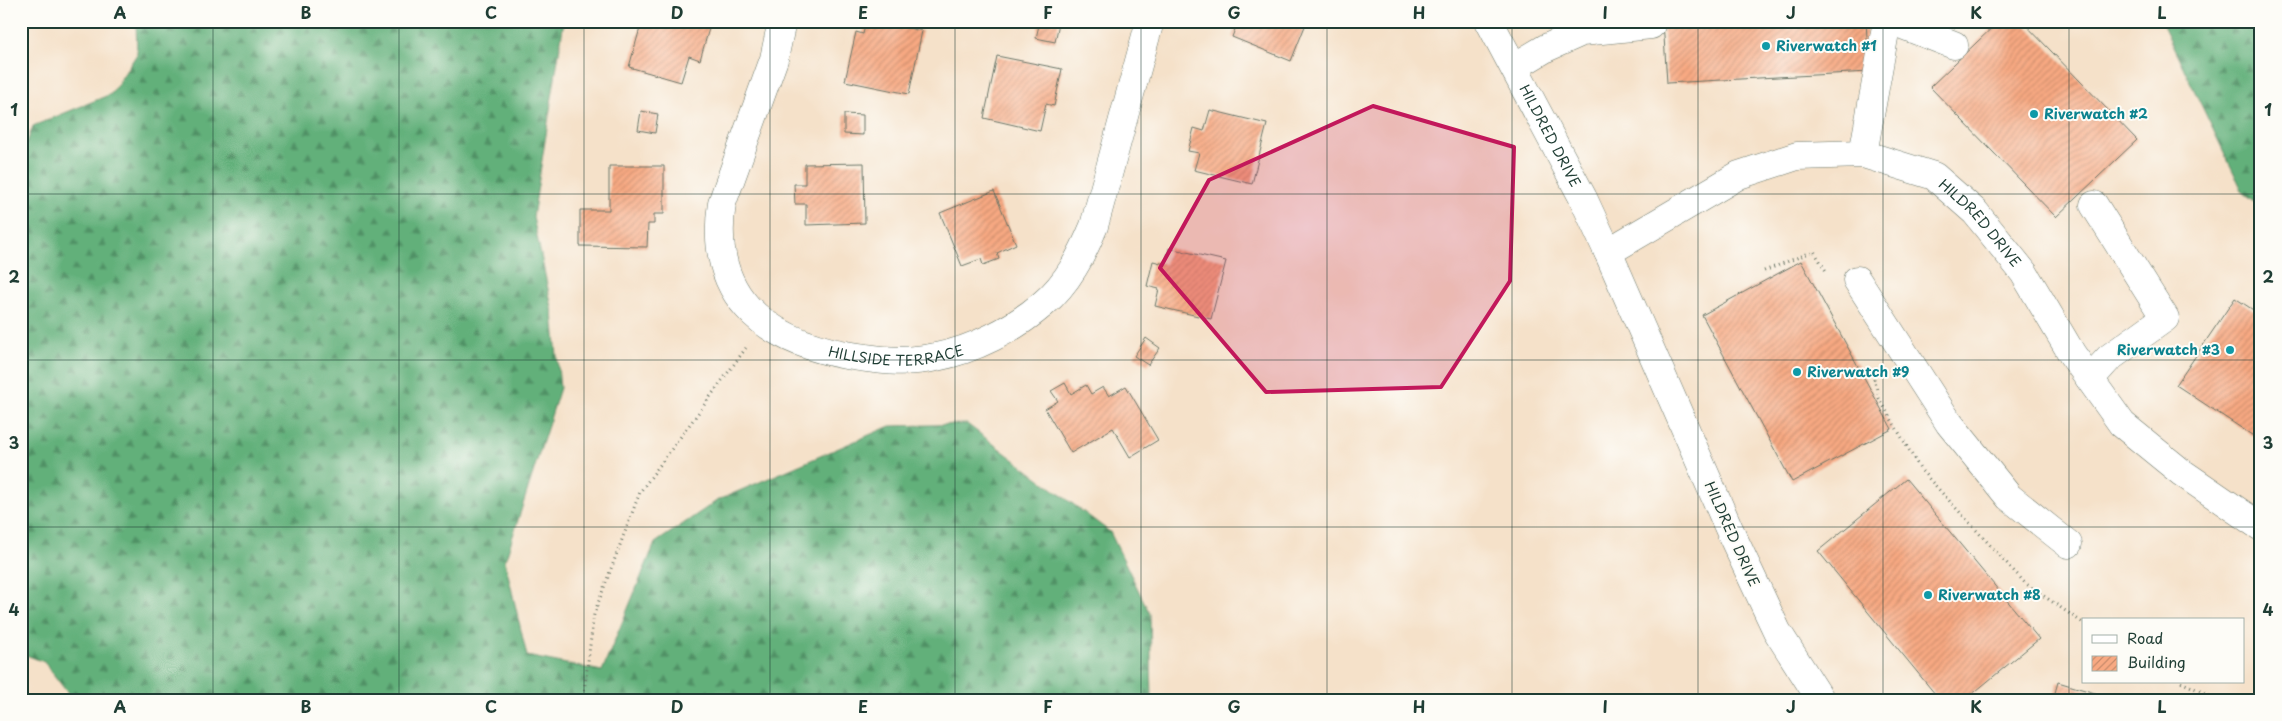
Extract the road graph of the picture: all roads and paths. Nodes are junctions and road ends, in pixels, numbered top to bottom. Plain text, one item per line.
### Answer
1 (782, 21) edge
2 (1150, 21) edge
3 (1489, 21) edge
4 (1887, 21) edge
5 (1892, 21) edge
6 (1651, 25) dead end
7 (1954, 45) dead end
8 (1514, 68) junction
9 (1863, 154) junction
10 (2094, 205) dead end
11 (1608, 252) junction
12 (1857, 280) dead end
13 (764, 323) junction
14 (2090, 379) junction
15 (2261, 528) edge
16 (2068, 544) dead end
17 (2185, 684) edge
18 (583, 700) edge
19 (1821, 700) edge
20 (2220, 700) edge

1 - 13 street, HILLSIDE TERRACE
2 - 13 street, HILLSIDE TERRACE
3 - 8 street, HILDRED DRIVE
4 - 9 street
5 - 7 street
6 - 8 street
8 - 11 street, HILDRED DRIVE
9 - 11 street, HILDRED DRIVE
9 - 14 street, HILDRED DRIVE
10 - 14 street
11 - 19 street, HILDRED DRIVE
12 - 16 street
13 - 18 path
14 - 15 street, HILDRED DRIVE
17 - 20 path

